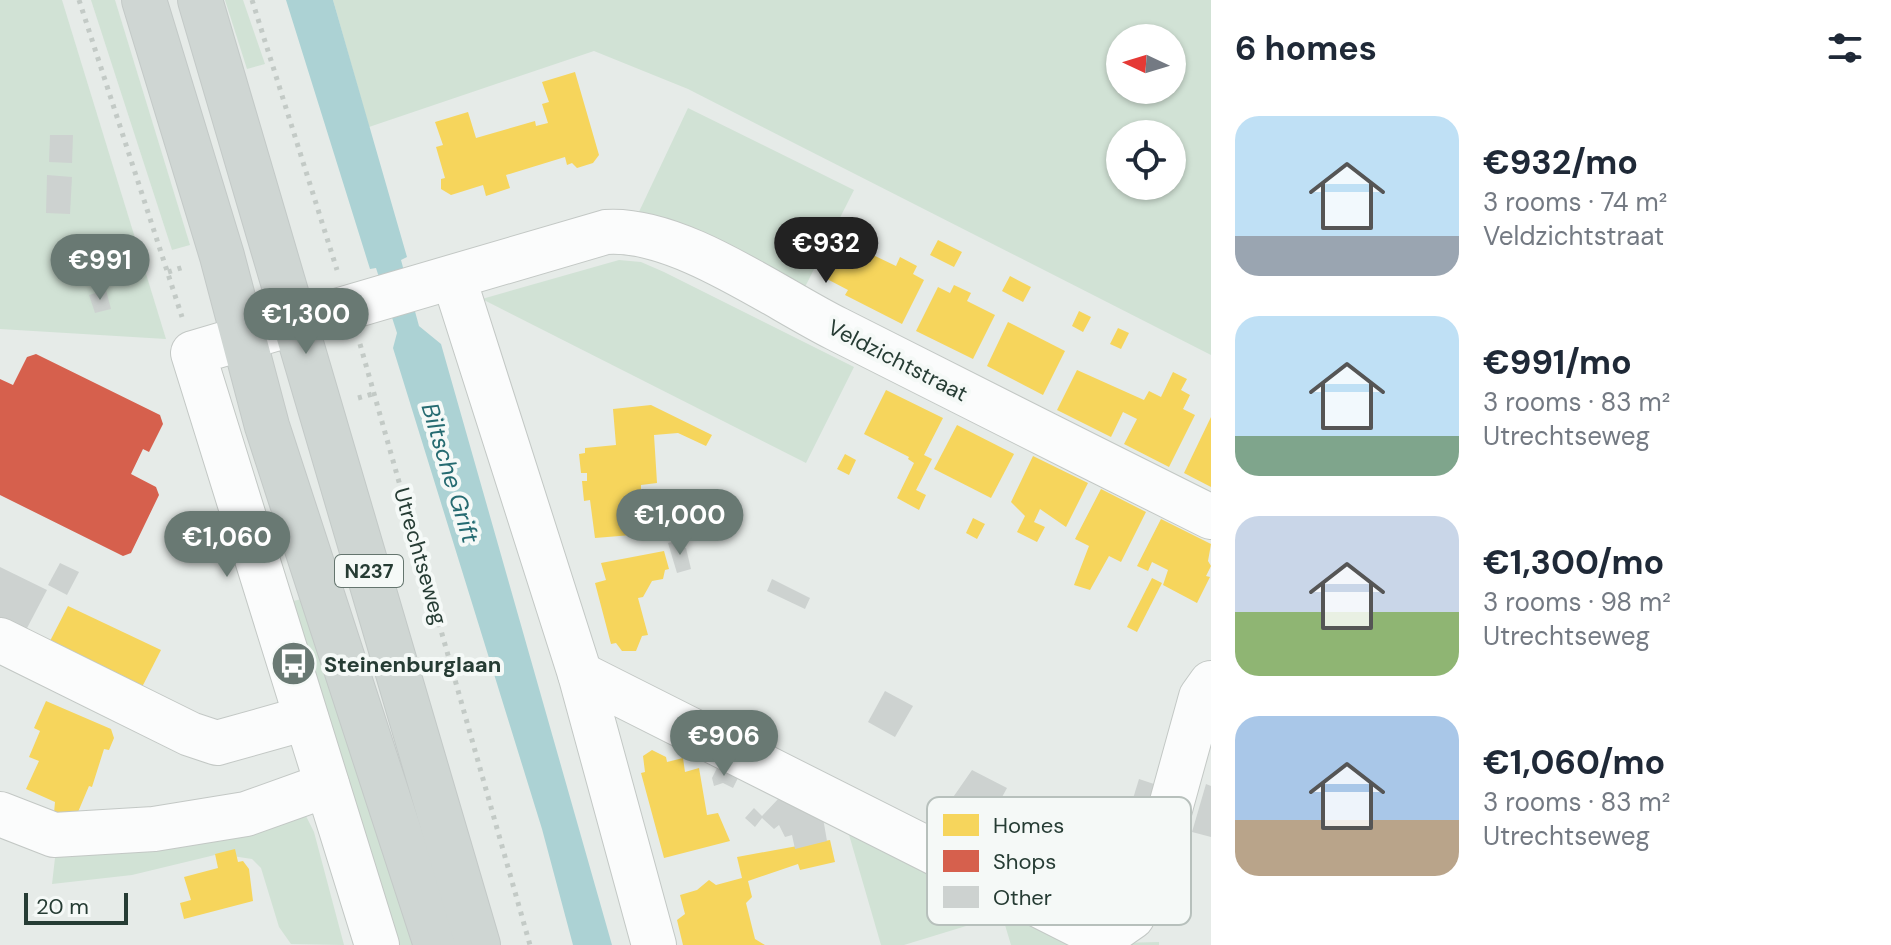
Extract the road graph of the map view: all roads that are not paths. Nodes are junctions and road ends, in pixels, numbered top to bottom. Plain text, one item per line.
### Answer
1 (144, 0) edge
2 (200, 0) edge
3 (400, 293) junction
4 (297, 323) junction
5 (244, 338) junction
6 (1211, 517) edge
7 (0, 640) edge
8 (580, 674) junction
9 (1211, 683) edge
10 (306, 718) junction
11 (327, 785) junction
12 (1173, 797) edge
13 (0, 814) edge
14 (927, 849) edge
15 (1078, 925) edge
16 (1120, 925) edge
17 (377, 945) edge
18 (436, 945) edge
19 (478, 945) edge
20 (654, 945) edge

1 - 5 main road, N237
2 - 4 main road, N237
3 - 4 street
3 - 6 street, Veldzichtstraat
3 - 8 street
4 - 5 street
4 - 19 main road, N237
5 - 10 street
5 - 18 main road, N237
7 - 10 street
8 - 14 street
8 - 20 street
9 - 12 street
10 - 11 street
11 - 13 street
11 - 17 street
15 - 16 street

